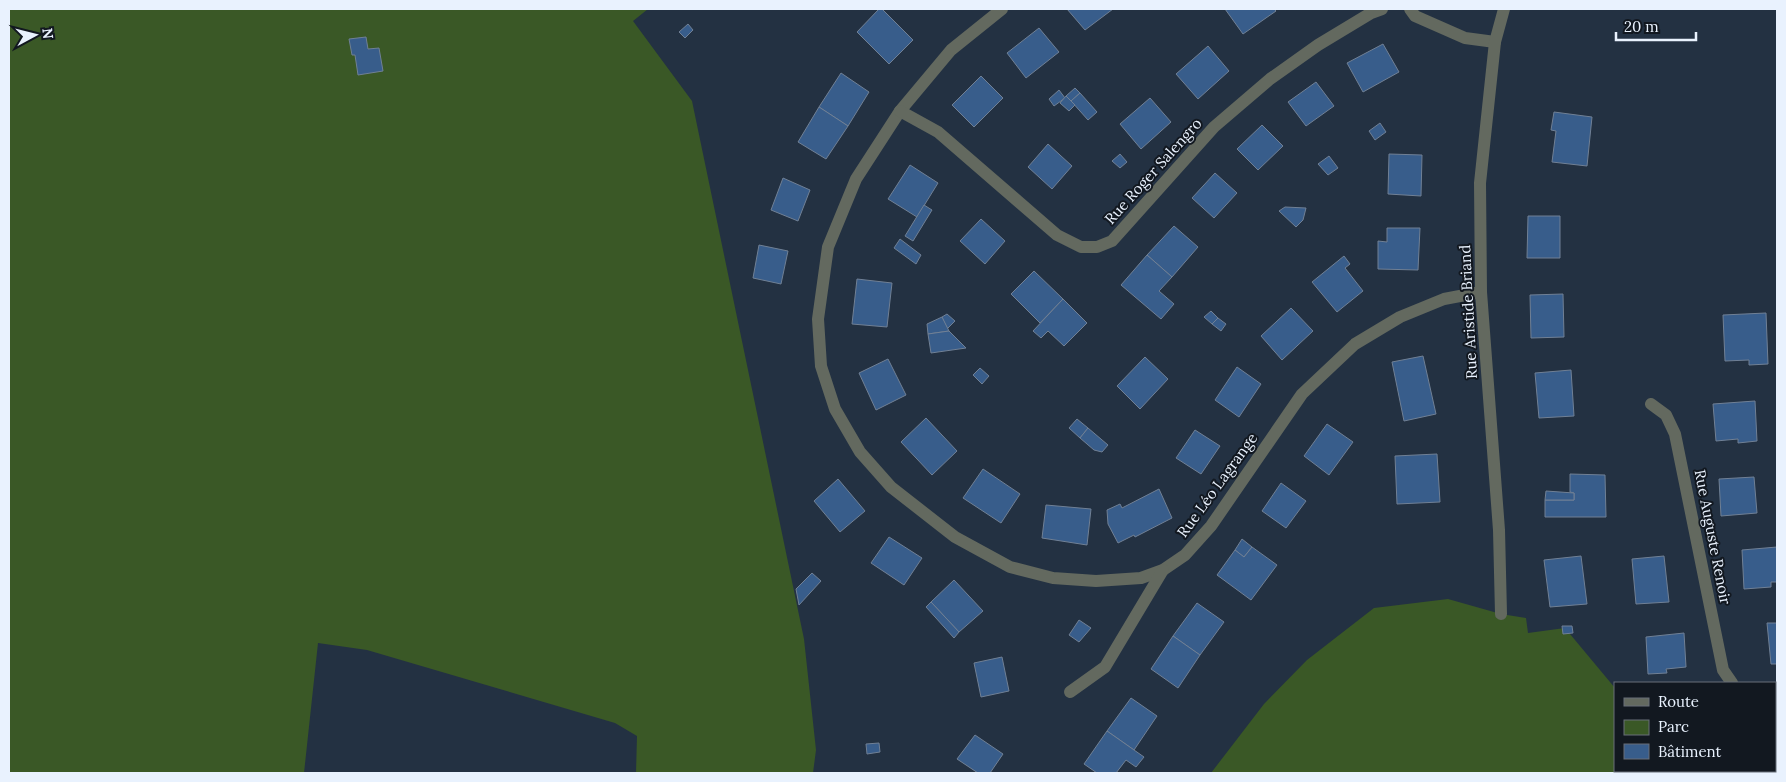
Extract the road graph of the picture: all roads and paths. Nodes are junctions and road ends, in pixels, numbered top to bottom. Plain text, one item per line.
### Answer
1 (1002, 9) edge
2 (1382, 9) edge
3 (1410, 9) edge
4 (1504, 9) edge
5 (1494, 42) junction
6 (900, 111) junction
7 (1480, 292) junction
8 (1651, 404) dead end
9 (1163, 570) junction
10 (1501, 614) dead end
11 (1731, 682) edge
12 (1070, 692) dead end

1 - 6 street, Rue Léo Lagrange
2 - 6 street, Rue Roger Salengro
3 - 5 street
4 - 5 street, Rue Aristide Briand
5 - 7 street, Rue Aristide Briand
6 - 9 street, Rue Léo Lagrange
7 - 9 street, Rue Léo Lagrange
7 - 10 street, Rue Aristide Briand
8 - 11 street, Rue Auguste Renoir
9 - 12 street

